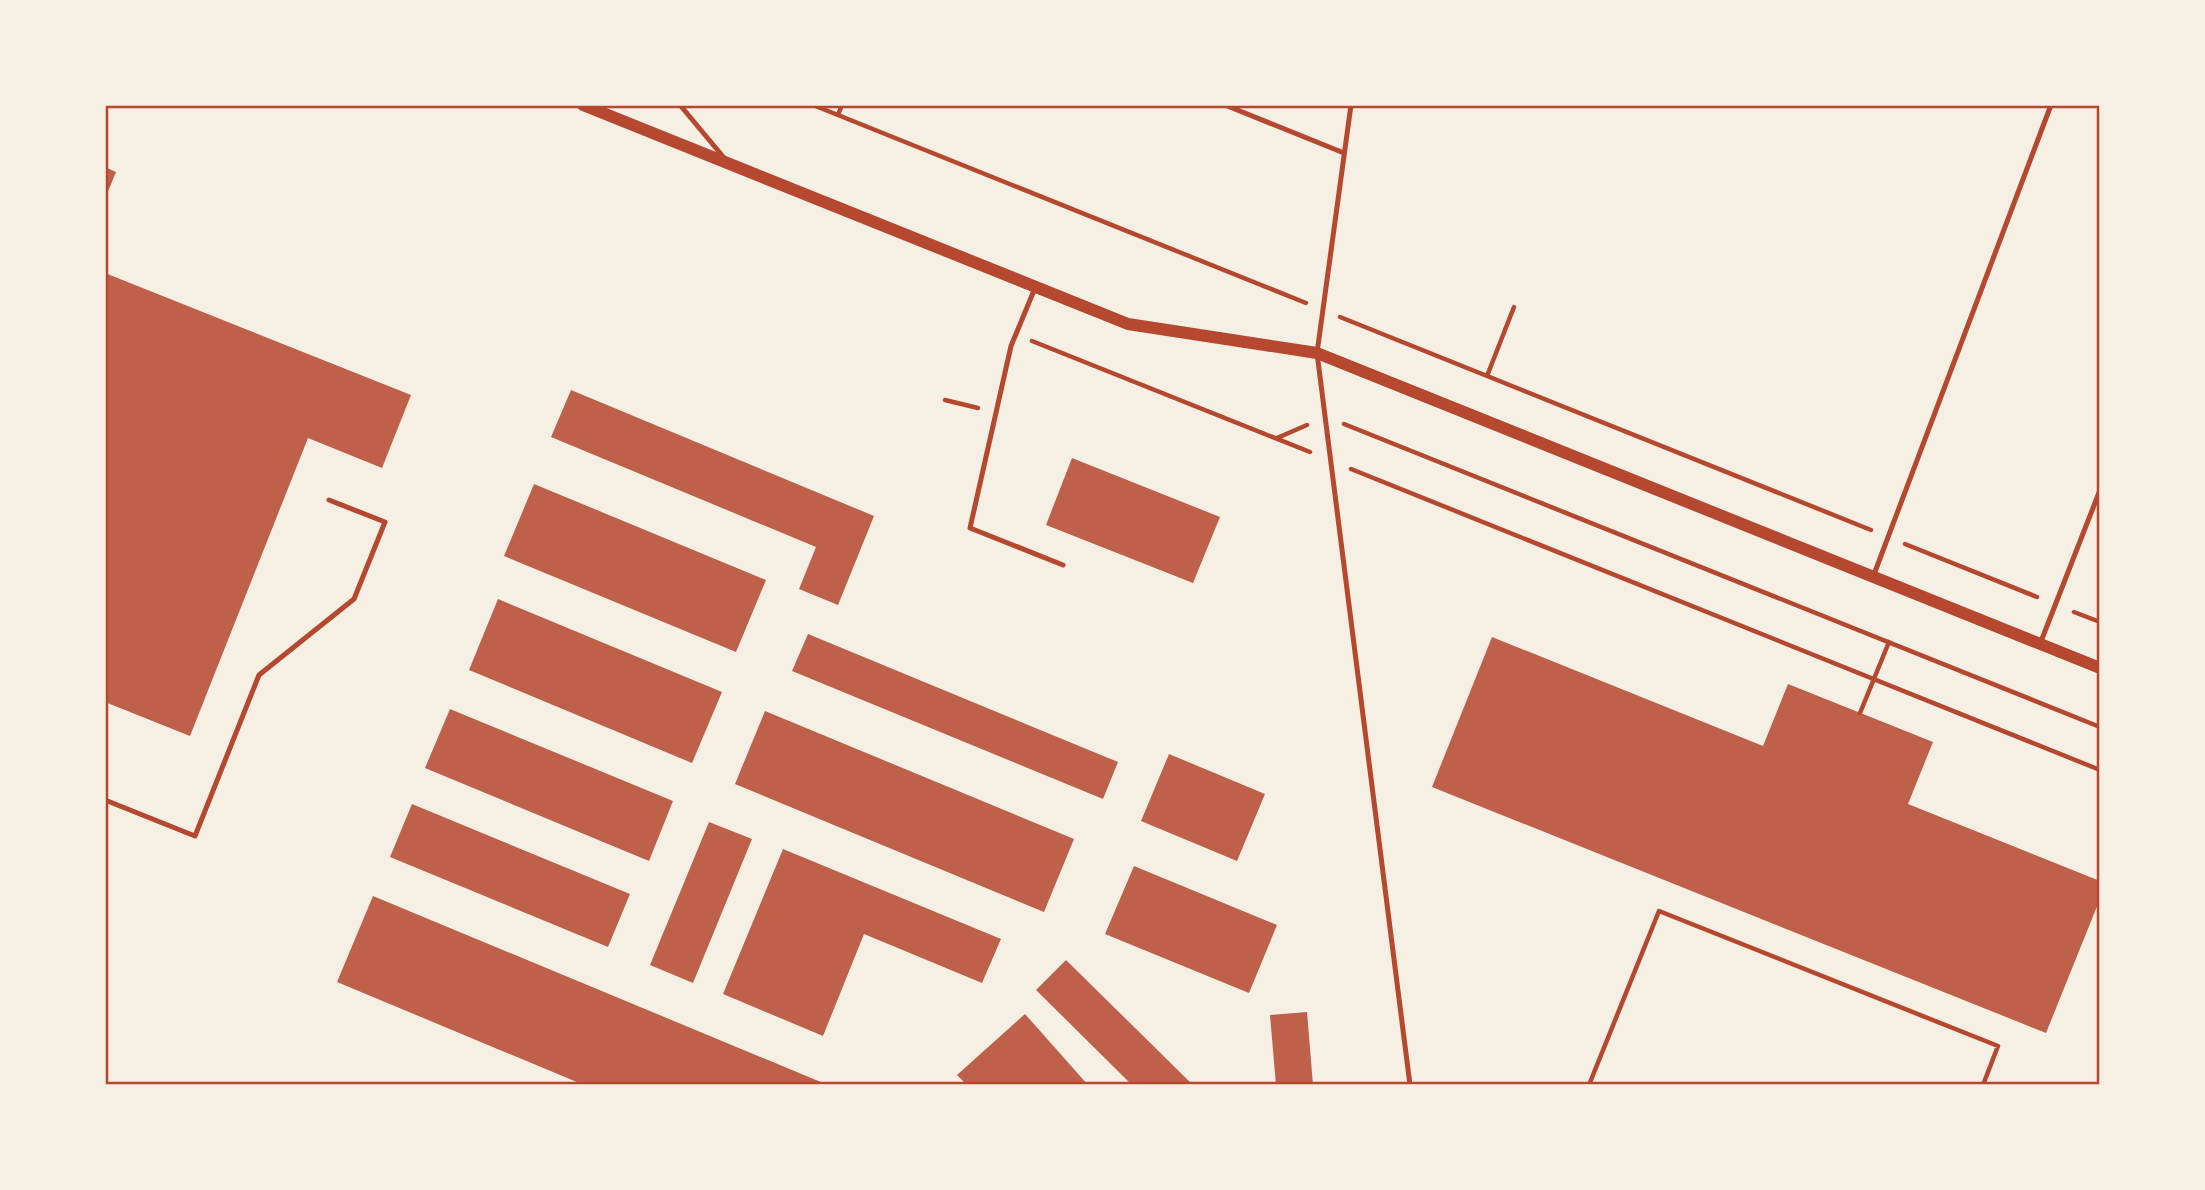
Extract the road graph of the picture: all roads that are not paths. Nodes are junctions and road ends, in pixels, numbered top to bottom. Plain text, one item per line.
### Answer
1 (583, 105) edge
2 (680, 105) edge
3 (1225, 105) edge
4 (1351, 105) edge
5 (2051, 105) edge
6 (1344, 153) junction
7 (729, 163) junction
8 (1035, 287) junction
9 (1317, 354) junction
10 (2100, 490) edge
11 (329, 500) dead end
12 (1063, 565) dead end
13 (1873, 577) junction
14 (2040, 644) junction
15 (2100, 668) edge
16 (105, 800) edge
17 (1410, 1085) edge

1 - 7 street
2 - 7 lane
3 - 6 lane
4 - 6 lane
5 - 13 lane
6 - 9 lane
7 - 8 street
8 - 9 street
8 - 12 lane
9 - 13 street
9 - 17 lane
10 - 14 lane
11 - 16 lane
13 - 14 street
14 - 15 street

